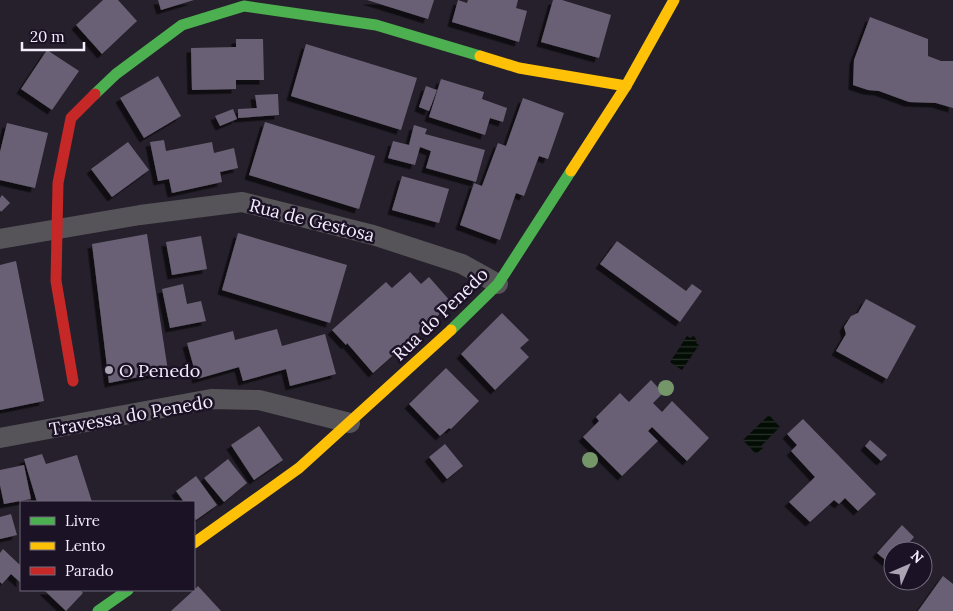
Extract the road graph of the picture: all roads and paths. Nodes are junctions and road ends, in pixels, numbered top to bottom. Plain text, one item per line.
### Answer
1 (674, 0) edge
2 (626, 86) junction
3 (56, 228) junction
4 (0, 238) edge
5 (498, 284) junction
6 (73, 381) dead end
7 (350, 424) junction
8 (0, 438) edge
9 (195, 542) edge
10 (127, 591) edge
11 (98, 611) edge

1 - 2 street, Rua do Penedo
2 - 3 street
2 - 5 street, Rua do Penedo
3 - 4 street, Rua de Gestosa
3 - 5 street, Rua de Gestosa
3 - 6 street
5 - 7 street, Rua do Penedo
7 - 8 street, Travessa do Penedo
7 - 9 street, Rua do Penedo
10 - 11 street

